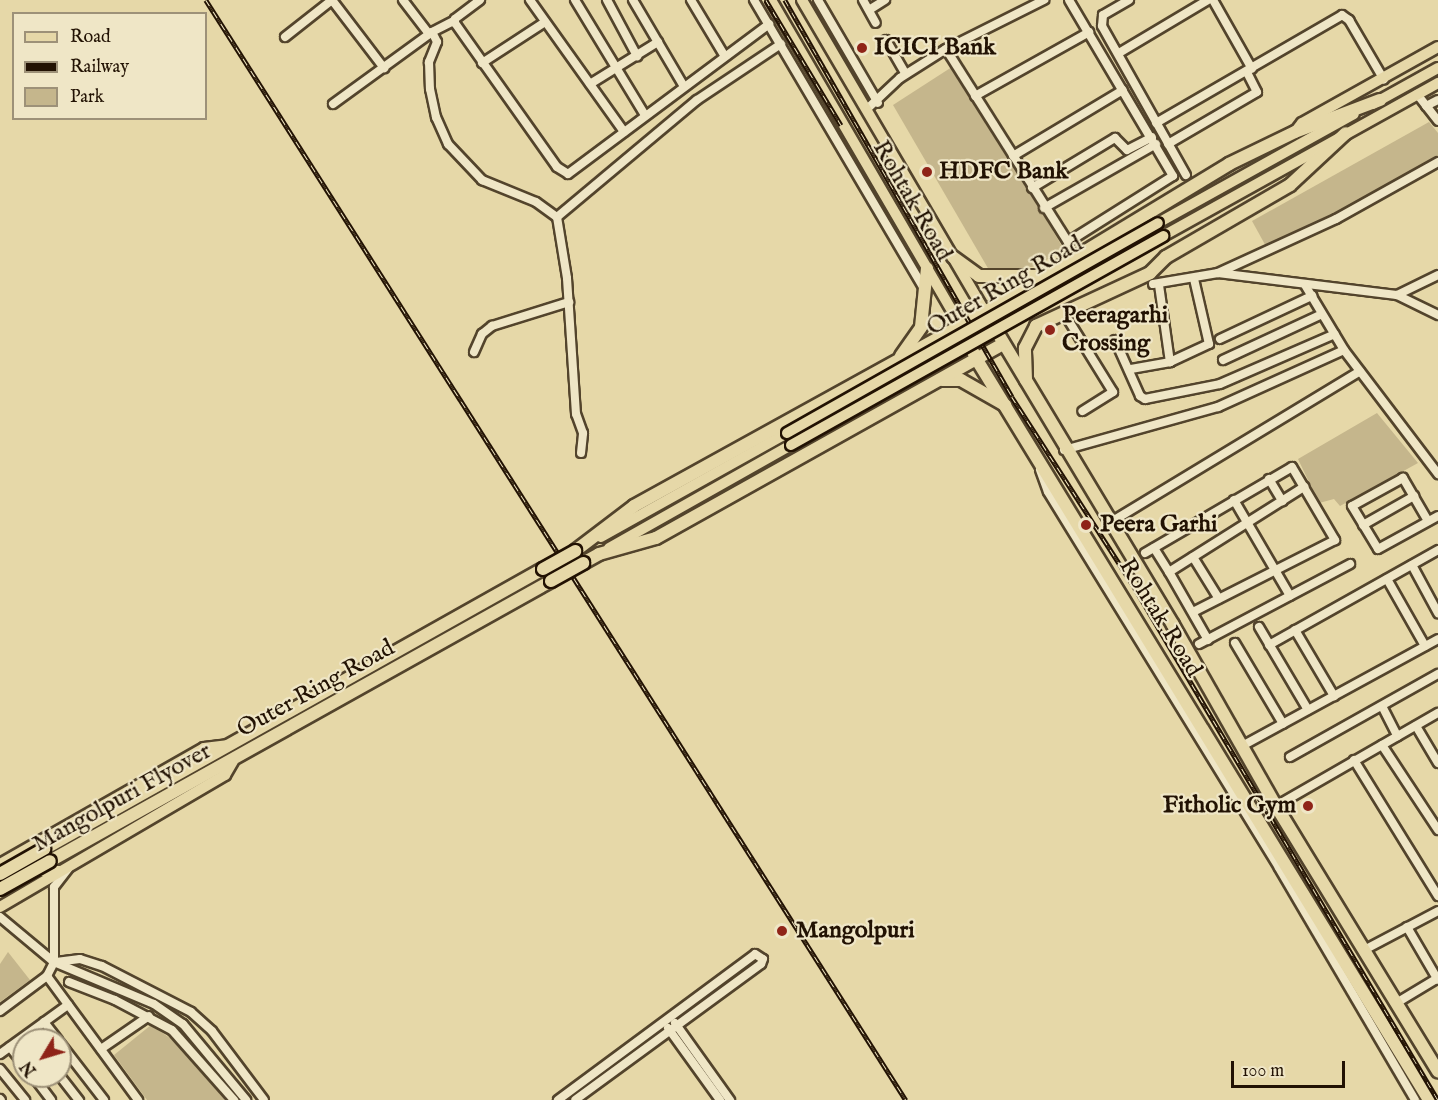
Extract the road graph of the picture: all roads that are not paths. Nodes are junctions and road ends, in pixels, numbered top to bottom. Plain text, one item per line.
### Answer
1 (332, 0) edge
2 (403, 0) edge
3 (480, 0) edge
4 (530, 0) edge
5 (575, 0) edge
6 (607, 0) edge
7 (633, 0) edge
8 (691, 0) edge
9 (754, 0) edge
10 (771, 0) edge
11 (802, 0) edge
12 (818, 0) edge
13 (862, 0) edge
14 (885, 0) edge
15 (1044, 0) edge
16 (1069, 0) edge
17 (1129, 0) edge
18 (1211, 0) edge
19 (1034, 3) edge
20 (868, 10) junction
21 (454, 21) junction
22 (545, 21) junction
23 (876, 23) dead end
24 (769, 24) junction
25 (1089, 32) junction
26 (431, 33) junction
27 (285, 37) dead end
28 (886, 40) dead end
29 (658, 42) junction
30 (781, 44) junction
31 (1438, 47) edge
32 (946, 48) junction
33 (1119, 53) junction
34 (724, 55) junction
35 (637, 56) junction
36 (482, 63) junction
37 (384, 68) junction
38 (617, 68) junction
39 (1438, 68) edge
40 (1402, 70) junction
41 (1250, 71) junction
42 (906, 74) junction
43 (1384, 80) junction
44 (1438, 83) edge
45 (590, 84) junction
46 (1409, 84) junction
47 (683, 85) junction
48 (1123, 90) junction
49 (1417, 94) junction
50 (975, 96) junction
51 (1380, 100) junction
52 (1438, 100) edge
53 (878, 103) junction
54 (333, 104) dead end
55 (1426, 106) junction
56 (867, 109) junction
57 (645, 115) junction
58 (1438, 122) edge
59 (1156, 123) junction
60 (624, 132) junction
61 (1295, 132) junction
62 (1346, 133) junction
63 (1154, 141) junction
64 (1168, 144) junction
65 (857, 148) junction
66 (846, 154) junction
67 (1013, 156) junction
68 (1438, 162) edge
69 (1186, 175) dead end
70 (1032, 188) junction
71 (1044, 208) junction
72 (557, 217) junction
73 (953, 256) junction
74 (927, 268) junction
75 (1218, 273) junction
76 (1045, 275) junction
77 (1438, 275) edge
78 (1194, 279) junction
79 (1305, 285) junction
80 (927, 295) junction
81 (1397, 295) junction
82 (1311, 296) junction
83 (569, 302) junction
84 (985, 312) junction
85 (1064, 313) junction
86 (1322, 314) junction
87 (1438, 315) edge
88 (961, 326) junction
89 (1335, 334) junction
90 (1220, 339) dead end
91 (1115, 340) dead end
92 (1003, 344) junction
93 (1344, 350) junction
94 (474, 352) dead end
95 (899, 360) junction
96 (977, 360) junction
97 (1222, 360) dead end
98 (1170, 362) junction
99 (884, 369) junction
100 (1131, 369) junction
101 (1359, 371) junction
102 (939, 380) junction
103 (1026, 384) junction
104 (902, 401) junction
105 (1006, 405) junction
106 (1082, 411) dead end
107 (1065, 450) junction
108 (581, 453) dead end
109 (1036, 456) junction
110 (1438, 474) edge
111 (1269, 478) junction
112 (1304, 487) junction
113 (1414, 496) junction
114 (1233, 500) junction
115 (1282, 501) junction
116 (1438, 516) edge
117 (1428, 521) junction
118 (1111, 522) junction
119 (1247, 523) junction
120 (1363, 525) junction
121 (592, 541) junction
122 (1154, 548) junction
123 (1437, 552) edge
124 (1145, 553) dead end
125 (599, 554) junction
126 (1193, 557) junction
127 (1350, 564) dead end
128 (1412, 565) junction
129 (1275, 571) junction
130 (1168, 572) junction
131 (1387, 579) junction
132 (1290, 596) junction
133 (1220, 599) junction
134 (1193, 612) junction
135 (1438, 613) edge
136 (1259, 627) dead end
137 (1295, 630) junction
138 (1438, 639) edge
139 (1208, 640) junction
140 (1234, 643) dead end
141 (1199, 644) dead end
142 (1269, 645) junction
143 (1425, 646) junction
144 (1438, 674) edge
145 (1334, 696) junction
146 (1382, 706) junction
147 (1308, 710) junction
148 (1438, 713) edge
149 (1283, 724) junction
150 (1416, 726) junction
151 (1397, 736) junction
152 (231, 744) junction
153 (1382, 745) junction
154 (1242, 746) junction
155 (1290, 757) dead end
156 (1354, 760) junction
157 (233, 761) junction
158 (1438, 763) edge
159 (1276, 806) junction
160 (1438, 830) edge
161 (38, 843) junction
162 (0, 864) edge
163 (69, 868) junction
164 (0, 874) edge
165 (0, 889) edge
166 (1438, 896) edge
167 (0, 907) edge
168 (1438, 911) edge
169 (0, 917) edge
170 (1407, 927) junction
171 (1366, 948) junction
172 (54, 962) junction
173 (47, 976) junction
174 (1438, 979) edge
175 (69, 982) dead end
176 (1403, 999) junction
177 (68, 1005) junction
178 (0, 1011) edge
179 (149, 1016) junction
180 (671, 1017) junction
181 (1380, 1018) junction
182 (44, 1022) junction
183 (663, 1022) junction
184 (677, 1026) junction
185 (38, 1028) edge
186 (48, 1028) edge
187 (669, 1031) junction
188 (1373, 1031) junction
189 (10, 1047) joint
190 (100, 1049) junction
191 (12, 1050) edge
192 (0, 1054) edge
193 (72, 1059) edge
194 (0, 1069) edge
195 (1438, 1071) edge
196 (8, 1078) junction
197 (0, 1084) edge
198 (136, 1097) edge
199 (25, 1100) edge
200 (104, 1100) edge
201 (127, 1100) edge
202 (234, 1100) edge
203 (246, 1100) edge
204 (264, 1100) edge
205 (558, 1100) edge
206 (575, 1100) edge
207 (720, 1100) edge
208 (730, 1100) edge
209 (1415, 1100) edge
210 (1429, 1100) edge

1 - 27 street
1 - 37 street
2 - 26 street
3 - 21 street
4 - 22 street
5 - 38 street
6 - 35 street
7 - 29 street
8 - 34 street
9 - 24 street
10 - 65 main road, Rohtak Road
11 - 56 main road, Rohtak Road
12 - 53 street
13 - 20 street
14 - 20 street
15 - 19 street
16 - 25 street
17 - 33 street
18 - 33 street
18 - 41 street
19 - 32 street
20 - 23 street
21 - 26 street
21 - 36 street
22 - 36 street
22 - 45 street
24 - 30 street
24 - 34 street
25 - 48 street
25 - 50 street
26 - 37 street
26 - 72 street
28 - 42 street
29 - 35 street
29 - 47 street
30 - 66 street
30 - 72 street
31 - 40 main road
32 - 42 street
32 - 50 street
33 - 59 street
34 - 47 street
35 - 38 street
36 - 60 street
37 - 54 street
38 - 45 street
38 - 57 street
39 - 46 main road, Outer Ring Road
40 - 43 main road
40 - 46 main road
41 - 43 street
41 - 59 street
41 - 64 street
42 - 53 street
43 - 61 main road
44 - 49 main road, Outer Ring Road
45 - 60 street
46 - 51 main road, Outer Ring Road
47 - 57 street
48 - 63 street
48 - 67 street
49 - 55 street
49 - 62 main road, Outer Ring Road
50 - 67 street
51 - 61 highway, Outer Ring Road
51 - 121 main road, Outer Ring Road, bridge
52 - 55 street
53 - 56 street
55 - 58 street
56 - 73 main road, Rohtak Road
57 - 60 street
59 - 64 street
61 - 76 highway, Outer Ring Road
62 - 85 highway
62 - 125 main road, Outer Ring Road, bridge
63 - 70 street
63 - 71 street
63 - 71 street
64 - 69 street
65 - 66 street
65 - 74 main road, Rohtak Road
66 - 80 street
67 - 70 street
68 - 75 street
70 - 71 street
72 - 83 street
73 - 76 highway
73 - 84 main road, Rohtak Road
74 - 80 highway
74 - 88 main road, Rohtak Road
75 - 78 street
75 - 79 street
76 - 84 highway, Outer Ring Road
77 - 81 street
78 - 98 street
78 - 98 street
79 - 81 street
79 - 82 street
80 - 95 highway
81 - 87 street
82 - 86 street
82 - 90 street
83 - 94 street
83 - 108 street
84 - 88 highway, Outer Ring Road
84 - 92 highway, Rohtak Road
85 - 103 highway
85 - 106 street
86 - 89 street
86 - 97 street
88 - 95 highway, Outer Ring Road
88 - 96 highway, Rohtak Road
89 - 93 street
89 - 100 street
91 - 100 street
92 - 96 highway, Outer Ring Road
92 - 103 highway, Rohtak Road
93 - 101 street
93 - 107 street
95 - 99 highway, Outer Ring Road
96 - 102 highway, Outer Ring Road
96 - 105 highway, Rohtak Road
98 - 100 street
99 - 104 highway
99 - 121 highway, Outer Ring Road
101 - 110 street
101 - 118 street
102 - 104 highway, Outer Ring Road
102 - 105 highway
103 - 107 highway, Rohtak Road
104 - 125 highway, Outer Ring Road
105 - 109 highway, Rohtak Road
107 - 118 highway, Rohtak Road
109 - 181 highway, Rohtak Road
109 - 188 street
111 - 112 street
111 - 114 street
111 - 115 street
112 - 115 street
112 - 129 street
113 - 117 street
113 - 120 street
113 - 120 street
114 - 119 street
114 - 122 street
115 - 119 street
116 - 117 street
117 - 120 street
118 - 154 highway, Rohtak Road
119 - 126 street
119 - 129 street
121 - 152 highway, Outer Ring Road, bridge
122 - 124 street
122 - 130 street
123 - 128 street
125 - 157 highway, Outer Ring Road, bridge
126 - 130 street
126 - 133 street
127 - 132 street
128 - 131 street
128 - 135 street
129 - 132 street
129 - 133 street
130 - 134 street
131 - 137 street
131 - 143 street
132 - 139 street
133 - 134 street
134 - 139 street
136 - 142 street
137 - 142 street
137 - 145 street
138 - 143 street
139 - 141 street
140 - 149 street
142 - 147 street
143 - 145 street
144 - 146 street
145 - 147 street
146 - 151 street
146 - 155 street
147 - 149 street
148 - 150 street
149 - 154 street
150 - 151 street
150 - 158 street
151 - 153 street
152 - 161 main road
152 - 164 highway, Mangolpuri Flyover, bridge
153 - 156 street
153 - 160 street
154 - 159 highway, Rohtak Road
156 - 159 street
156 - 166 street
157 - 163 main road, Outer Ring Road
157 - 165 highway, Mangolpuri Flyover, bridge
159 - 171 highway, Rohtak Road
161 - 162 main road
161 - 163 main road
163 - 167 main road, Outer Ring Road
163 - 172 street
168 - 170 street
169 - 172 street
170 - 171 street
170 - 174 street
171 - 176 highway, Rohtak Road
172 - 173 street
172 - 203 street
172 - 204 street
173 - 177 street
173 - 178 street
174 - 176 street
175 - 179 street
176 - 195 highway, Rohtak Road
177 - 182 street
177 - 190 street
179 - 190 street
179 - 202 street
180 - 183 street
180 - 184 street
180 - 184 street
181 - 188 highway
181 - 210 highway, Rohtak Road
182 - 185 street
182 - 186 street
183 - 187 street
183 - 205 street
184 - 187 street
184 - 208 street
187 - 206 street
187 - 207 street
188 - 209 street
189 - 191 street
189 - 192 street
190 - 198 street
193 - 200 street
194 - 196 street
196 - 197 street
196 - 199 street
198 - 201 street

